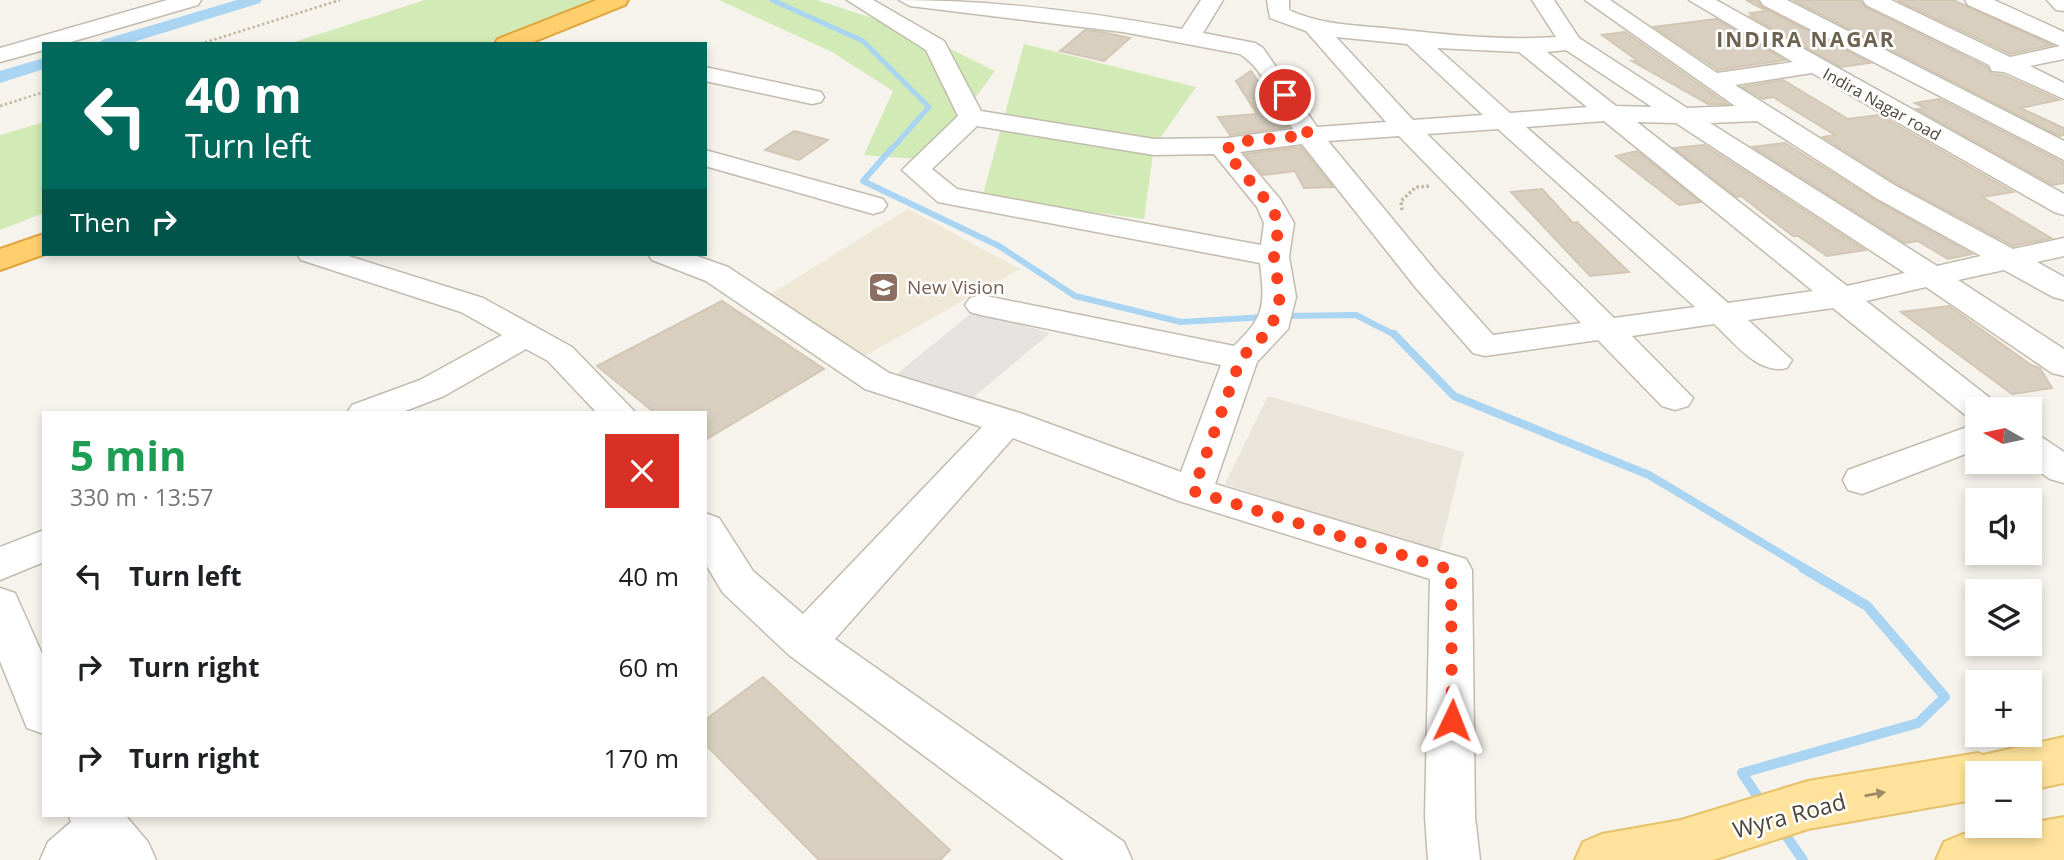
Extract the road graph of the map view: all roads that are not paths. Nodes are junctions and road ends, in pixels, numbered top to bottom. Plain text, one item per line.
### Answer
1 (190, 0) edge
2 (617, 0) edge
3 (645, 0) edge
4 (858, 0) edge
5 (910, 0) edge
6 (1212, 0) edge
7 (1278, 0) edge
8 (1543, 0) edge
9 (1596, 0) edge
10 (1700, 0) edge
11 (1713, 0) edge
12 (1771, 0) edge
13 (1874, 0) edge
14 (1976, 0) edge
15 (2058, 0) edge
16 (950, 2) edge
17 (2064, 5) edge
18 (1314, 26) junction
19 (1190, 36) junction
20 (1413, 38) junction
21 (2064, 40) edge
22 (45, 42) edge
23 (511, 42) edge
24 (543, 42) edge
25 (42, 43) edge
26 (1571, 43) junction
27 (1527, 47) junction
28 (2064, 52) edge
29 (0, 55) edge
30 (2008, 65) junction
31 (1814, 66) junction
32 (707, 74) edge
33 (1927, 79) junction
34 (1712, 81) junction
35 (1883, 92) junction
36 (2064, 92) edge
37 (812, 97) dead end
38 (1612, 113) junction
39 (1762, 113) junction
40 (1681, 116) junction
41 (971, 117) junction
42 (1507, 120) junction
43 (1406, 128) junction
44 (1309, 135) junction
45 (1227, 146) junction
46 (2064, 152) edge
47 (707, 159) edge
48 (2064, 191) edge
49 (873, 205) dead end
50 (2064, 206) edge
51 (42, 224) edge
52 (0, 239) edge
53 (42, 244) edge
54 (2064, 247) edge
55 (668, 256) edge
56 (331, 257) edge
57 (1274, 257) junction
58 (0, 260) edge
59 (2013, 260) junction
60 (1932, 275) junction
61 (2064, 290) edge
62 (1841, 297) junction
63 (981, 305) dead end
64 (1721, 312) junction
65 (1606, 328) junction
66 (527, 335) junction
67 (1241, 358) junction
68 (1775, 360) dead end
69 (2064, 365) edge
70 (1966, 397) edge
71 (1675, 398) dead end
72 (370, 411) edge
73 (616, 411) edge
74 (1007, 422) junction
75 (1965, 440) edge
76 (2042, 455) edge
77 (2064, 470) edge
78 (1861, 480) dead end
79 (1193, 491) junction
80 (707, 531) edge
81 (42, 546) edge
82 (0, 564) edge
83 (0, 605) edge
84 (805, 642) junction
85 (42, 709) edge
86 (2064, 760) edge
87 (2042, 764) edge
88 (1965, 778) edge
89 (109, 834) edge
90 (2064, 842) edge
91 (66, 860) edge
92 (1106, 860) edge
93 (1454, 860) edge
94 (1602, 860) edge
95 (1963, 860) edge

1 - 22 street
2 - 23 highway
3 - 24 highway
4 - 41 street
5 - 16 street
6 - 19 street
7 - 18 street
8 - 26 street
9 - 34 street
10 - 31 street, Indira Nagar road
11 - 35 street, Indira Nagar road
12 - 33 street
13 - 30 street
14 - 21 street
15 - 17 street
16 - 19 street
18 - 20 street
18 - 43 street
19 - 44 street
20 - 27 street
20 - 42 street
25 - 29 street
26 - 27 street
26 - 40 street
27 - 38 street
28 - 30 street
30 - 33 street
30 - 36 street
31 - 34 street
31 - 50 street, Indira Nagar road
32 - 37 street
33 - 35 street
33 - 46 street
34 - 39 street
35 - 48 street, Indira Nagar road
38 - 40 street
38 - 42 street
38 - 62 street
39 - 40 street
39 - 59 street
40 - 60 street
41 - 45 street
41 - 57 street
42 - 43 street
42 - 64 street
43 - 44 street
43 - 65 street
44 - 45 street
44 - 65 street
45 - 57 street
47 - 49 street
51 - 52 highway
53 - 58 highway
54 - 59 street
55 - 74 street
56 - 66 street
57 - 67 street
59 - 60 street
59 - 61 street
60 - 62 street
60 - 69 street
62 - 64 street
62 - 70 street
63 - 67 street
64 - 65 street
64 - 68 street
65 - 71 street
66 - 72 street
66 - 73 street
67 - 79 street
74 - 79 street
74 - 84 street
75 - 78 street
76 - 77 street
79 - 93 street
80 - 84 street
81 - 82 street
83 - 85 street
84 - 92 street
86 - 87 main road
94 -> 88 main road, Wyra Road
89 - 91 street
90 - 95 main road

